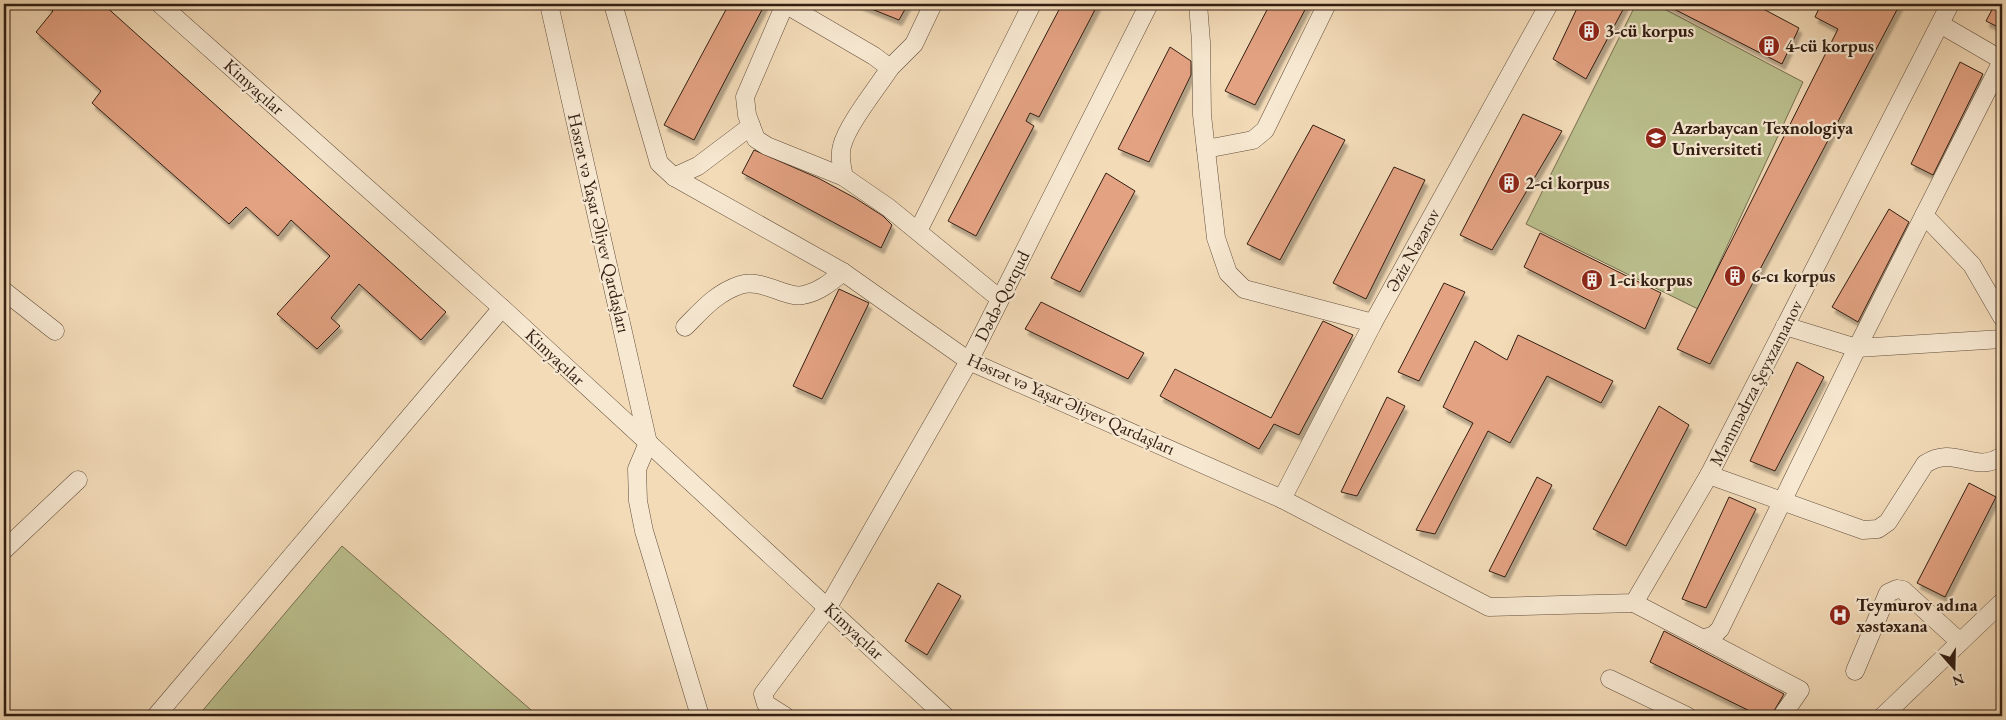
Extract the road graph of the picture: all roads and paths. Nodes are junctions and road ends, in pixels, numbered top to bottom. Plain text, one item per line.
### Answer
1 (160, 4) edge
2 (549, 4) edge
3 (613, 4) edge
4 (785, 4) edge
5 (933, 4) edge
6 (1032, 4) edge
7 (1148, 4) edge
8 (1198, 4) edge
9 (1327, 4) edge
10 (1549, 4) edge
11 (1950, 4) edge
12 (1940, 24) junction
13 (2002, 61) edge
14 (890, 68) junction
15 (751, 126) junction
16 (1206, 149) junction
17 (674, 177) junction
18 (844, 177) junction
19 (1924, 215) junction
20 (918, 231) junction
21 (843, 272) junction
22 (4, 291) edge
23 (1000, 299) junction
24 (502, 308) junction
25 (2002, 317) edge
26 (1373, 323) junction
27 (1785, 326) junction
28 (685, 327) dead end
29 (55, 331) dead end
30 (2002, 339) edge
31 (1857, 348) junction
32 (969, 361) junction
33 (648, 443) junction
34 (2002, 456) edge
35 (1709, 475) junction
36 (78, 480) dead end
37 (1282, 499) junction
38 (1781, 501) junction
39 (4, 550) edge
40 (2002, 602) edge
41 (1634, 603) junction
42 (828, 607) junction
43 (1703, 639) junction
44 (1960, 642) junction
45 (1855, 671) dead end
46 (1610, 679) dead end
47 (156, 716) edge
48 (700, 716) edge
49 (785, 716) edge
50 (946, 716) edge
51 (1687, 716) edge
52 (1782, 716) edge
53 (1883, 716) edge

1 - 24 street, Kimyaçılar
2 - 33 street, Həsrət və Yaşar Əliyev Qardaşları
3 - 17 street, Həsrət və Yaşar Əliyev Qardaşları
4 - 14 street
4 - 15 street
5 - 14 street
6 - 20 street
7 - 23 street, Dədə-Qorqud
8 - 16 street
9 - 16 street
10 - 26 street, Əziz Nəzərov
11 - 12 street, Məmmədrza Şeyxzamanov
12 - 13 street
12 - 27 street, Məmmədrza Şeyxzamanov
13 - 19 street
14 - 18 street
15 - 17 street
15 - 18 street
16 - 26 street
17 - 21 street, Həsrət və Yaşar Əliyev Qardaşları
18 - 20 street
19 - 25 street
19 - 31 street
20 - 23 street
21 - 28 street
21 - 32 street, Həsrət və Yaşar Əliyev Qardaşları
22 - 29 street
23 - 32 street, Dədə-Qorqud
24 - 33 street, Kimyaçılar
24 - 47 street
26 - 37 street, Əziz Nəzərov
27 - 31 street
27 - 35 street, Məmmədrza Şeyxzamanov
30 - 31 street
31 - 38 street
32 - 37 street, Həsrət və Yaşar Əliyev Qardaşları
32 - 42 street, Dədə-Qorqud
33 - 42 street, Kimyaçılar
33 - 48 street
34 - 38 street
35 - 38 street
35 - 41 street, Məmmədrza Şeyxzamanov
36 - 39 street
37 - 41 street, Həsrət və Yaşar Əliyev Qardaşları
38 - 43 street
40 - 44 street
41 - 43 street
42 - 49 street, Dədə-Qorqud
42 - 50 street, Kimyaçılar
43 - 52 street
44 - 45 street
44 - 53 street
46 - 51 street

